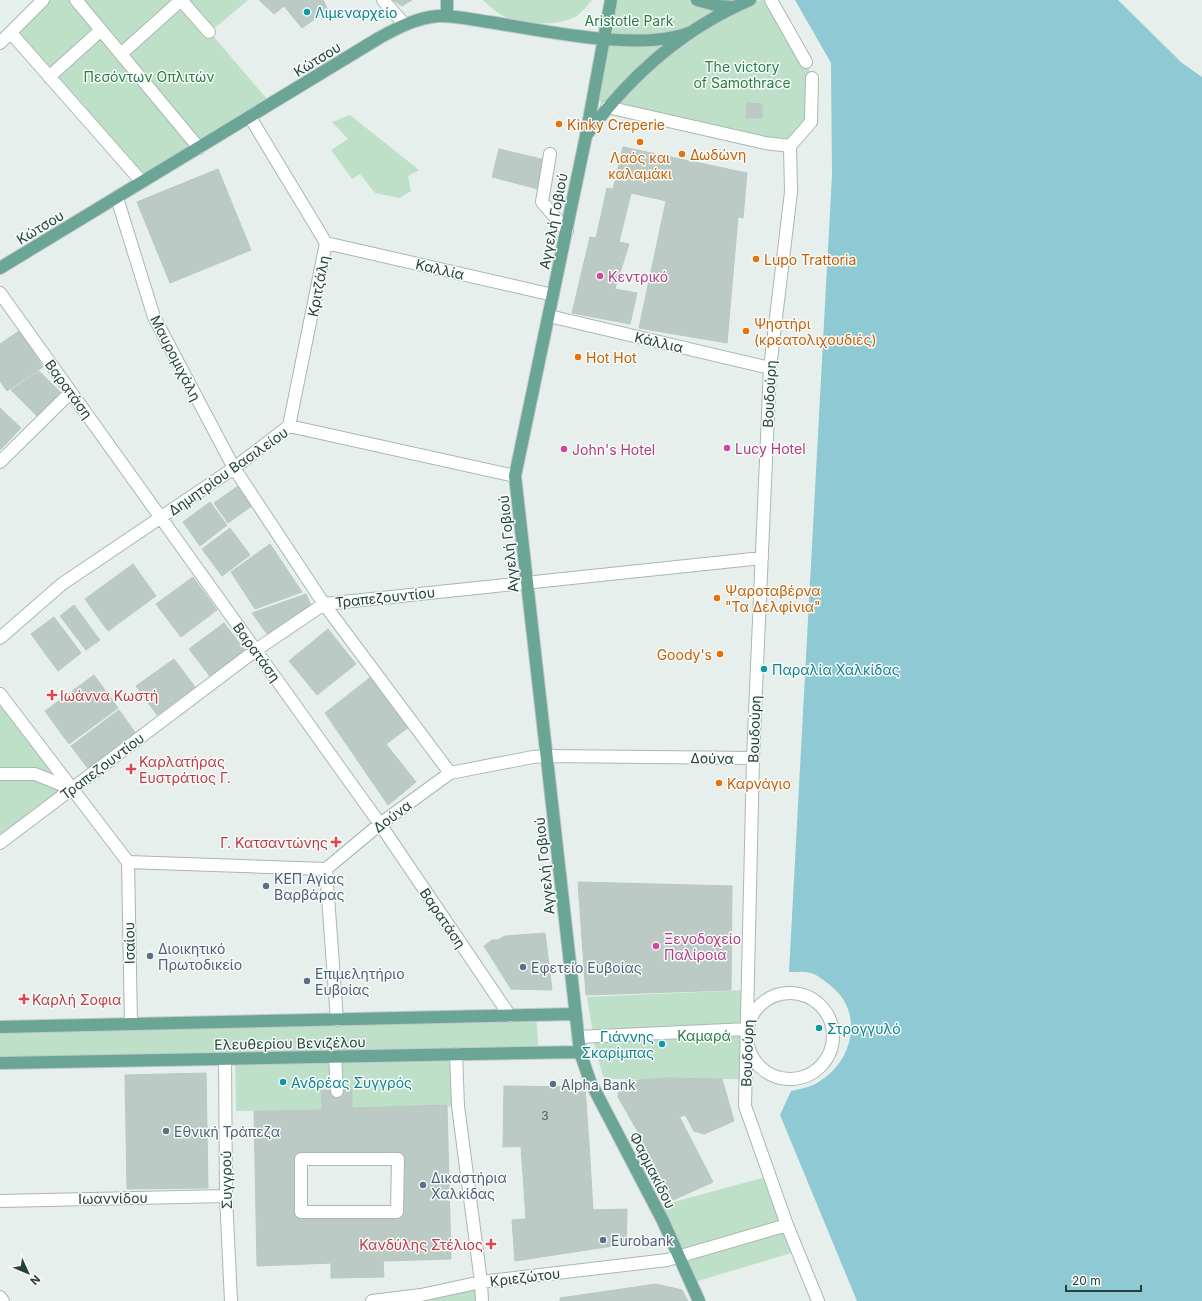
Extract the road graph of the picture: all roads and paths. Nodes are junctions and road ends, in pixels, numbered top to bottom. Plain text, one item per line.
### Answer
1 (43, 0) edge
2 (76, 0) edge
3 (181, 0) edge
4 (383, 0) edge
5 (447, 0) edge
6 (610, 0) edge
7 (750, 0) edge
8 (771, 0) edge
9 (702, 2) edge
10 (733, 7) junction
11 (447, 16) junction
12 (405, 25) junction
13 (101, 30) junction
14 (210, 32) dead end
15 (11, 33) junction
16 (688, 33) junction
17 (604, 39) junction
18 (0, 43) edge
19 (121, 54) junction
20 (806, 62) dead end
21 (49, 77) junction
22 (812, 78) dead end
23 (607, 107) junction
24 (250, 117) junction
25 (586, 136) junction
26 (790, 146) junction
27 (199, 148) junction
28 (550, 154) dead end
29 (142, 182) junction
30 (117, 198) junction
31 (567, 231) junction
32 (326, 243) junction
33 (0, 268) edge
34 (0, 292) edge
35 (553, 295) junction
36 (549, 316) junction
37 (770, 368) junction
38 (71, 392) junction
39 (289, 426) junction
40 (0, 462) edge
41 (234, 468) junction
42 (515, 476) junction
43 (161, 518) junction
44 (762, 558) junction
45 (527, 582) junction
46 (324, 604) junction
47 (0, 638) edge
48 (256, 650) junction
49 (0, 694) edge
50 (546, 756) junction
51 (753, 758) junction
52 (450, 773) junction
53 (0, 774) edge
54 (71, 788) junction
55 (380, 824) junction
56 (0, 843) edge
57 (128, 862) junction
58 (326, 869) junction
59 (576, 1014) junction
60 (510, 1016) junction
61 (337, 1020) junction
62 (131, 1024) junction
63 (0, 1027) edge
64 (748, 1029) junction
65 (578, 1037) junction
66 (580, 1052) junction
67 (456, 1054) junction
68 (335, 1057) junction
69 (225, 1059) junction
70 (0, 1063) edge
71 (338, 1090) dead end
72 (398, 1159) joint
73 (226, 1196) junction
74 (0, 1201) edge
75 (787, 1225) junction
76 (679, 1256) junction
77 (481, 1282) junction
78 (0, 1297) edge
79 (421, 1298) edge
80 (3, 1301) edge
81 (231, 1301) edge
82 (377, 1301) edge
83 (482, 1301) edge
84 (699, 1301) edge
85 (818, 1301) edge

1 - 15 street
2 - 13 street
3 - 14 street
3 - 19 street
4 - 12 street
5 - 11 main road
6 - 17 main road, Αγγελή Γοβιού
7 - 10 main road
8 - 20 street
9 - 10 main road
10 - 16 main road
11 - 12 main road, Κώτσου
11 - 17 main road, Κώτσου
12 - 24 main road, Κώτσου
13 - 19 street
13 - 21 street
15 - 18 street
15 - 21 street
16 - 17 main road, Κώτσου
16 - 23 main road
17 - 25 main road, Αγγελή Γοβιού
19 - 27 street
21 - 29 street
22 - 26 street
23 - 25 main road
23 - 26 street
24 - 27 main road, Κώτσου
24 - 32 street, Κριτζάλη
25 - 31 main road, Αγγελή Γοβιού
26 - 37 street, Βουδούρη
27 - 29 main road, Κώτσου
28 - 31 street
29 - 30 main road, Κώτσου
30 - 33 main road, Κώτσου
30 - 41 street, Μαυρομιχάλη
31 - 35 main road, Αγγελή Γοβιού
32 - 35 street, Καλλία
32 - 39 street, Κριτζάλη
34 - 38 street, Βαρατάση
35 - 36 main road, Αγγελή Γοβιού
36 - 37 street, Κάλλια
36 - 42 main road, Αγγελή Γοβιού
37 - 44 street, Βουδούρη
38 - 40 street
38 - 43 street, Βαρατάση
39 - 41 street, Δημητρίου Βασιλείου
39 - 42 street, Δημητρίου Βασιλείου
41 - 43 street, Δημητρίου Βασιλείου
41 - 46 street, Μαυρομιχάλη
42 - 45 main road, Αγγελή Γοβιού
43 - 47 street, Δημητρίου Βασιλείου
43 - 48 street, Βαρατάση
44 - 45 street, Τραπεζουντίου
44 - 51 street, Βουδούρη
45 - 46 street, Τραπεζουντίου
45 - 50 main road, Αγγελή Γοβιού
46 - 48 street, Τραπεζουντίου
46 - 52 street, Μαυρομιχάλη
48 - 54 street, Τραπεζουντίου
48 - 55 street, Βαρατάση
49 - 54 street
50 - 51 street, Δούνα
50 - 52 street, Δούνα
50 - 59 main road, Αγγελή Γοβιού
51 - 64 street, Βουδούρη
52 - 55 street, Δούνα
53 - 54 street
54 - 56 street, Τραπεζουντίου
54 - 57 street
55 - 58 street, Δούνα
55 - 60 street, Βαρατάση
57 - 58 street
57 - 62 street, Ισαίου
58 - 61 street
59 - 60 main road, Ελευθερίου Βενιζέλου
59 - 65 main road, Αγγελή Γοβιού
60 - 61 main road, Ελευθερίου Βενιζέλου
61 - 62 main road, Ελευθερίου Βενιζέλου
62 - 63 main road, Ελευθερίου Βενιζέλου
64 - 64 street
64 - 65 street
64 - 75 street, Βουδούρη
65 - 66 main road, Αγγελή Γοβιού
66 - 67 main road, Ελευθερίου Βενιζέλου
66 - 76 main road, Φαρμακίδου
67 - 68 main road, Ελευθερίου Βενιζέλου
67 - 77 street
68 - 69 main road, Ελευθερίου Βενιζέλου
68 - 71 street
69 - 70 main road, Ελευθερίου Βενιζέλου
69 - 73 street, Συγγρού
72 - 72 street
73 - 74 street, Ιωαννίδου
73 - 81 street, Συγγρού
75 - 76 street, Κριεζώτου
75 - 85 street, Βουδούρη
76 - 77 street, Κριεζώτου
76 - 84 main road, Φαρμακίδου
77 - 79 street, Κριεζώτου
77 - 83 street
78 - 80 street
79 - 82 street, Κριεζώτου

